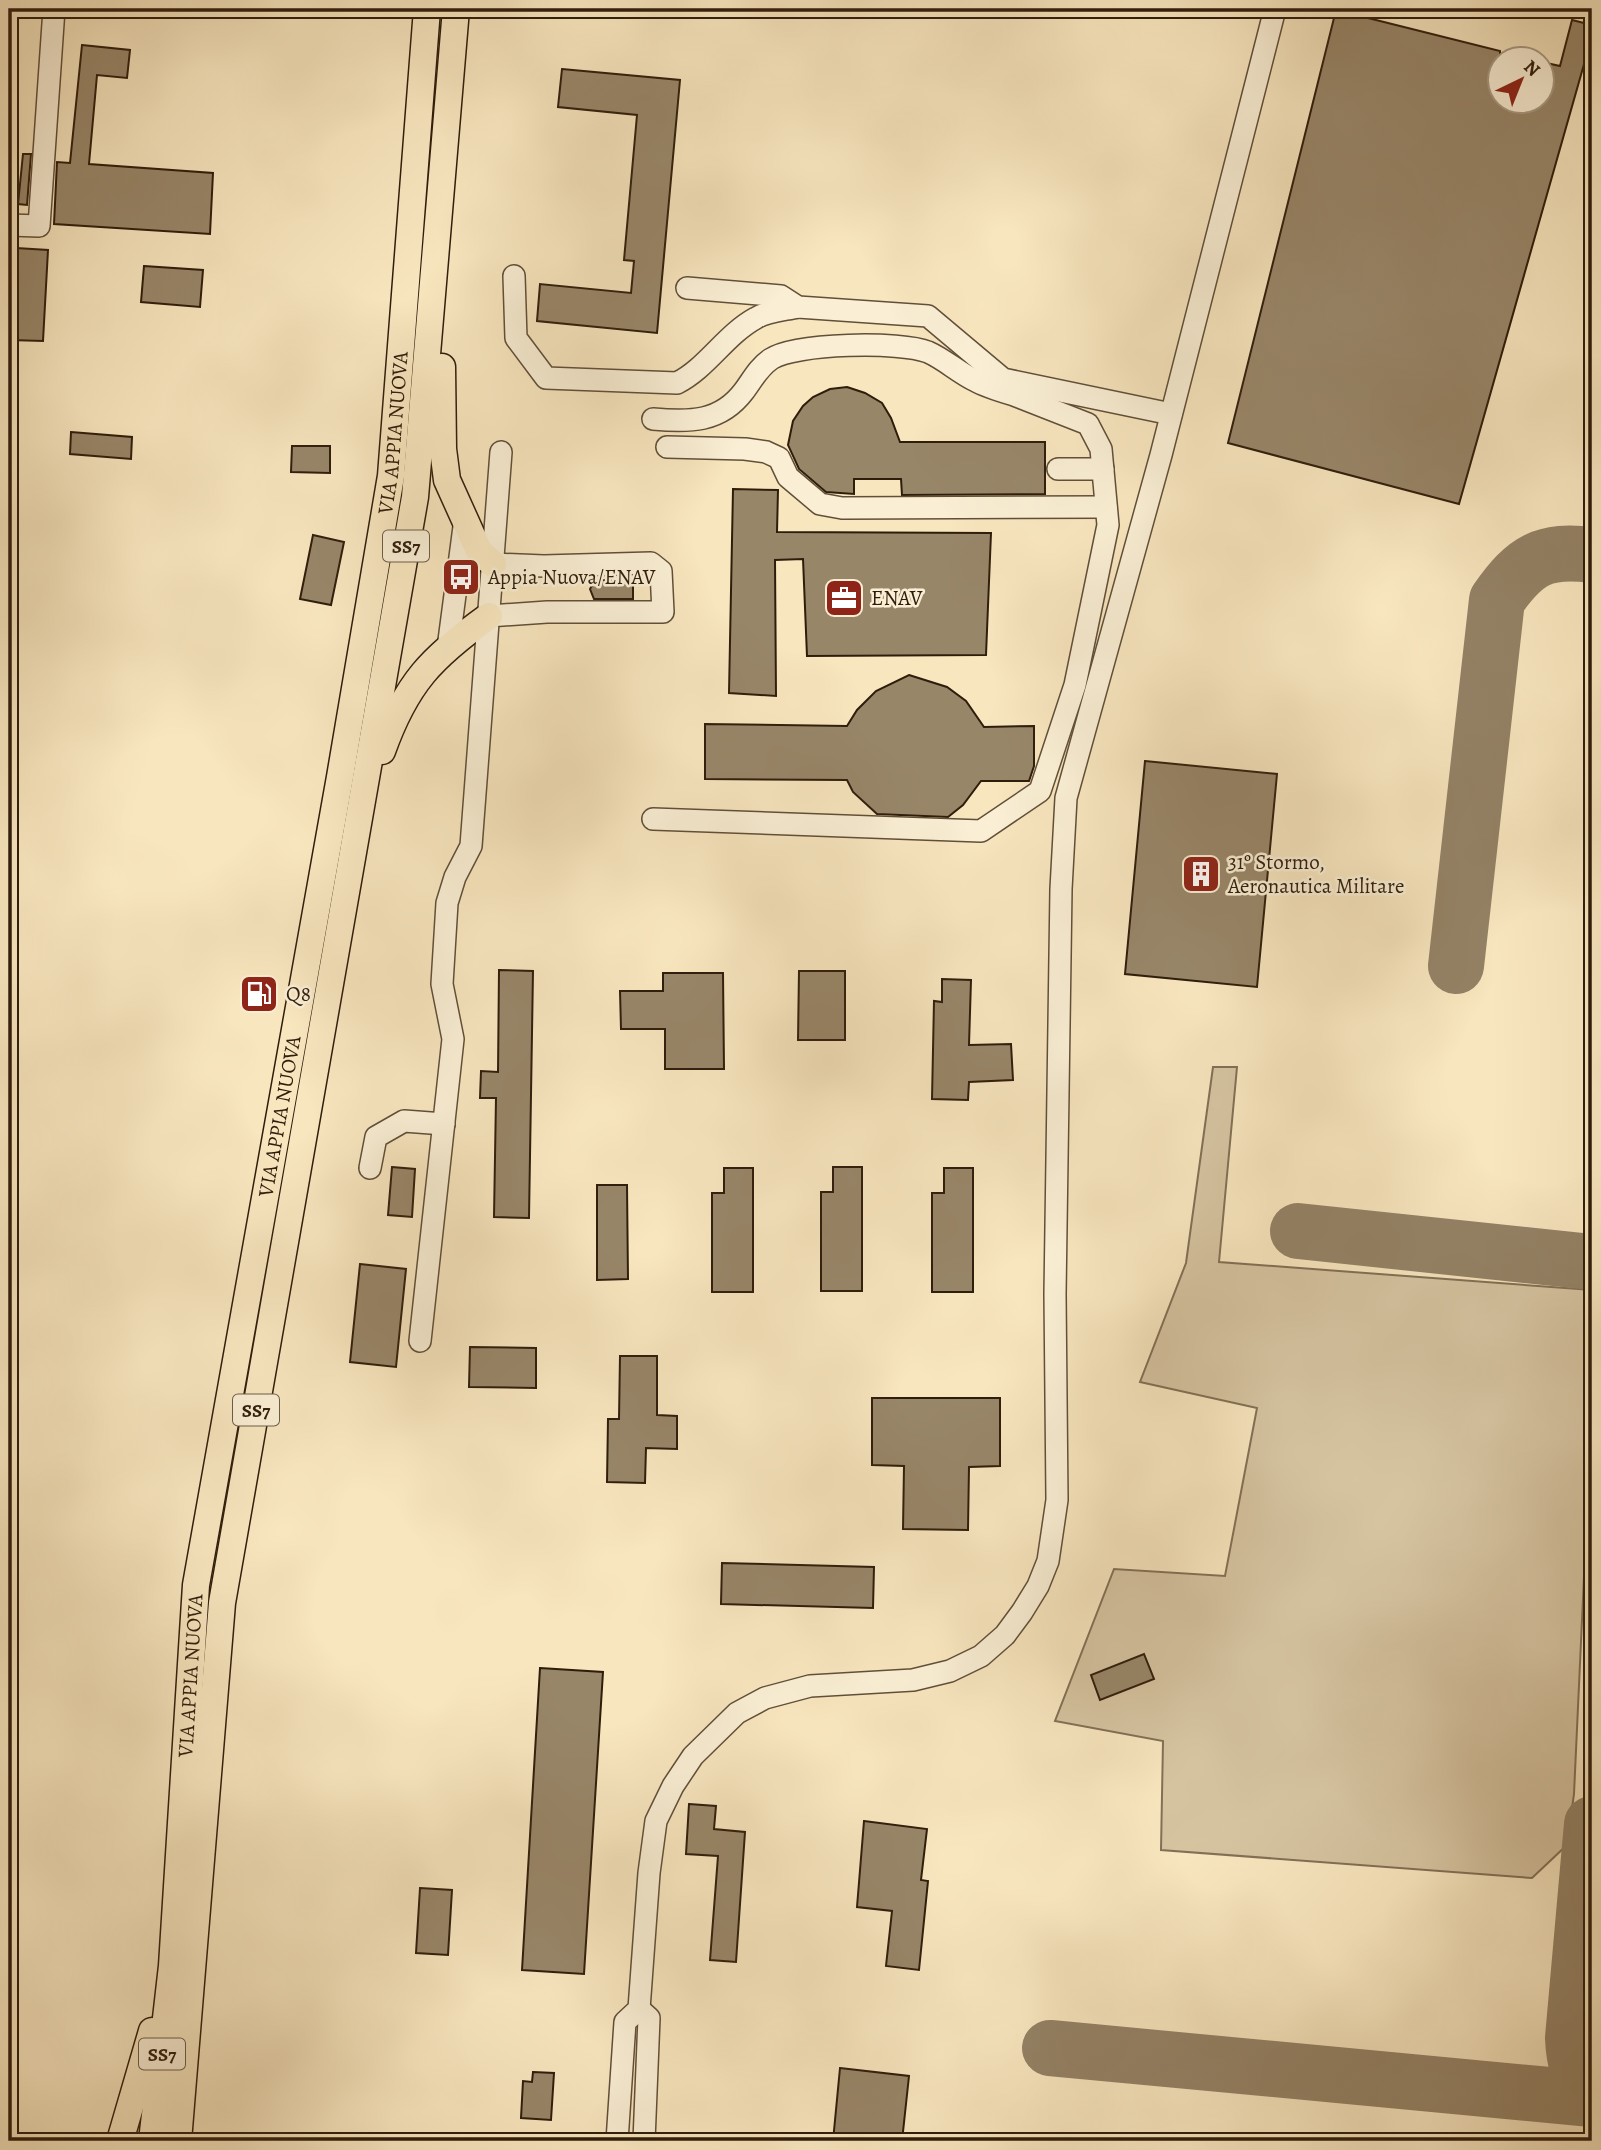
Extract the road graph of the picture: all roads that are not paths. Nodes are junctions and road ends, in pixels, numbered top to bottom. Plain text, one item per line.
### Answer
1 (54, 9) edge
2 (428, 9) edge
3 (456, 9) edge
4 (1275, 9) edge
5 (9, 225) edge
6 (437, 257) junction
7 (514, 276) dead end
8 (687, 288) dead end
9 (798, 307) junction
10 (1171, 414) junction
11 (653, 419) dead end
12 (667, 447) dead end
13 (501, 452) dead end
14 (1058, 469) dead end
15 (1103, 469) junction
16 (1106, 506) junction
17 (465, 519) junction
18 (493, 564) junction
19 (489, 616) junction
20 (448, 648) junction
21 (653, 819) dead end
22 (356, 833) junction
23 (444, 1124) junction
24 (370, 1168) dead end
25 (420, 1341) dead end
26 (172, 1966) junction
27 (190, 1992) junction
28 (639, 2009) junction
29 (120, 2141) edge
30 (152, 2141) edge
31 (178, 2141) edge
32 (197, 2141) edge
33 (617, 2141) edge
34 (644, 2141) edge

1 - 5 street
2 - 26 main road, VIA APPIA NUOVA / SS7
3 - 6 main road, VIA APPIA NUOVA / SS7
4 - 10 street
6 - 17 main road
6 - 22 main road, VIA APPIA NUOVA / SS7
7 - 9 street
8 - 9 street
9 - 10 street
10 - 28 street
11 - 15 street
12 - 16 street
13 - 18 street
14 - 15 street
15 - 16 street
16 - 21 street
17 - 18 main road
17 - 20 street
18 - 19 street
18 - 19 street
19 - 20 main road
19 - 23 street
20 - 22 main road
22 - 27 main road, VIA APPIA NUOVA / SS7
23 - 24 street
23 - 25 street
26 - 29 main road
26 - 30 main road, VIA APPIA NUOVA / SS7
27 - 31 main road, VIA APPIA NUOVA / SS7
27 - 32 main road
28 - 33 street
28 - 34 street

